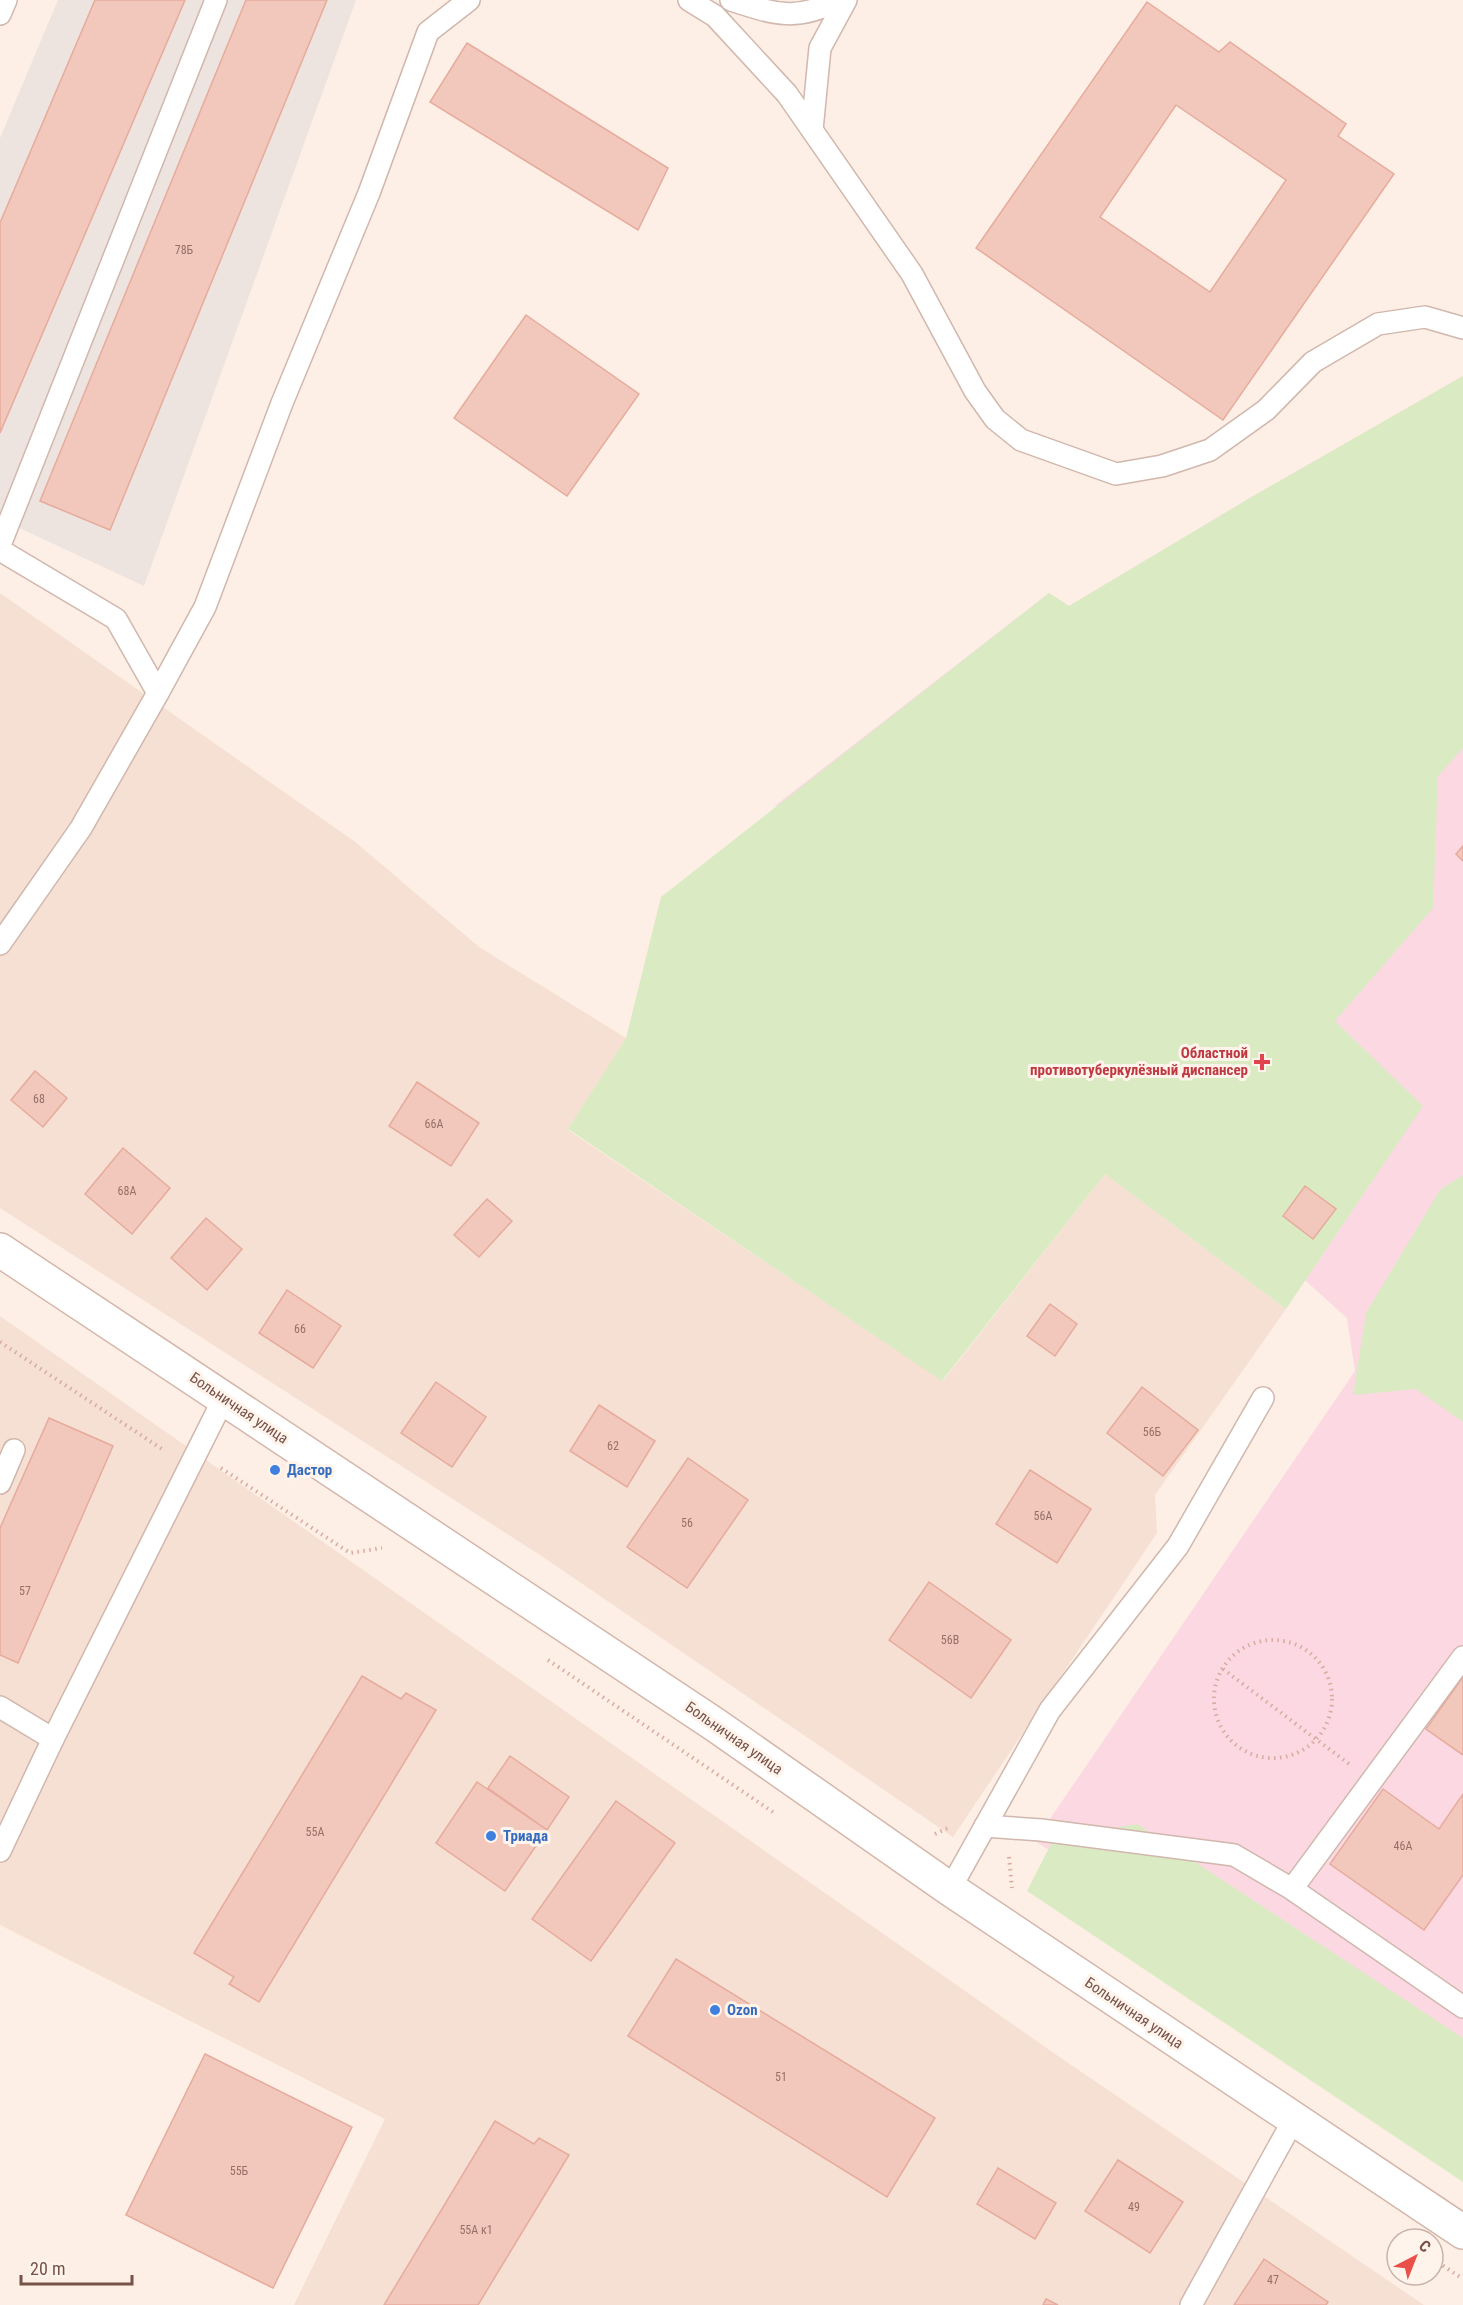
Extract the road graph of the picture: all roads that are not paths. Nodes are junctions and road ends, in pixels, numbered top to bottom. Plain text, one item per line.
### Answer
1 (6, 0) edge
2 (216, 0) edge
3 (469, 0) edge
4 (689, 0) edge
5 (731, 0) edge
6 (838, 0) edge
7 (846, 0) edge
8 (0, 14) edge
9 (812, 130) junction
10 (1463, 328) edge
11 (0, 544) edge
12 (0, 550) edge
13 (158, 693) junction
14 (0, 944) edge
15 (0, 1250) edge
16 (224, 1398) junction
17 (1263, 1398) dead end
18 (14, 1450) dead end
19 (0, 1483) edge
20 (1463, 1657) edge
21 (0, 1707) edge
22 (53, 1739) junction
23 (986, 1826) junction
24 (0, 1851) edge
25 (950, 1889) junction
26 (1292, 1889) junction
27 (1463, 2007) edge
28 (1294, 2119) junction
29 (1463, 2232) edge
30 (1191, 2305) edge

1 - 8 lane
2 - 11 lane
3 - 13 lane
4 - 9 lane
5 - 6 lane
7 - 9 lane
9 - 10 lane
12 - 13 lane
13 - 14 lane
15 - 16 street, Больничная улица
16 - 22 lane
16 - 25 street, Больничная улица
17 - 23 lane
18 - 19 lane
20 - 26 lane
21 - 22 lane
22 - 24 lane
23 - 25 lane
23 - 26 lane
25 - 28 street, Больничная улица
26 - 27 lane
28 - 29 street, Больничная улица
28 - 30 lane

